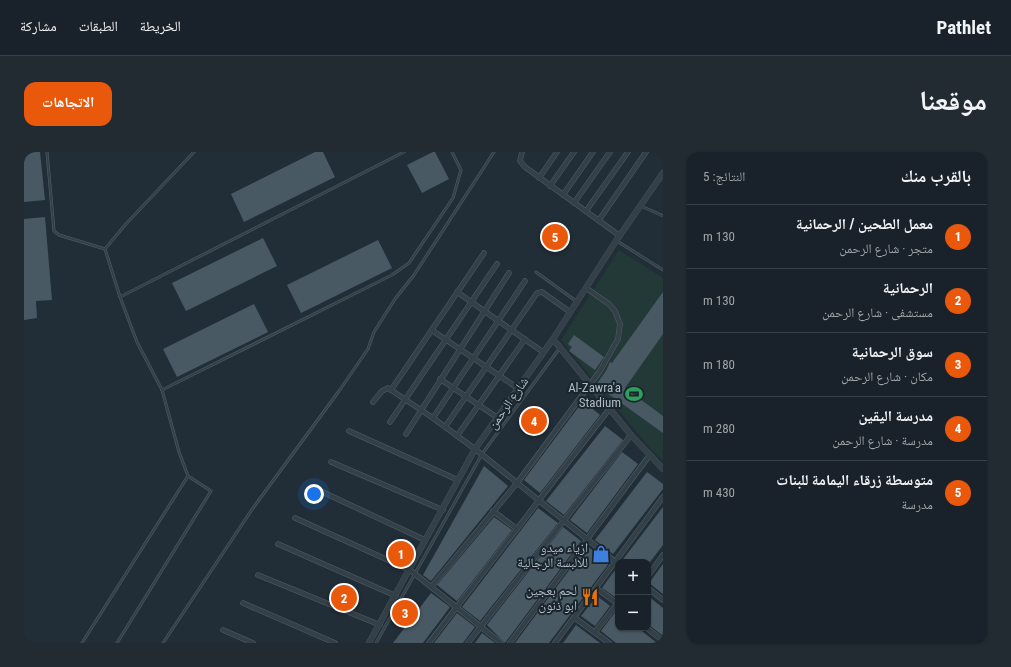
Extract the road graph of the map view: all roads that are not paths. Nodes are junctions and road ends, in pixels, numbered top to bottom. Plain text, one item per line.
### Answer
1 (47, 152) edge
2 (194, 152) edge
3 (404, 152) edge
4 (452, 152) edge
5 (494, 152) edge
6 (522, 152) edge
7 (558, 152) edge
8 (574, 152) edge
9 (592, 152) edge
10 (610, 152) edge
11 (628, 152) edge
12 (646, 152) edge
13 (663, 173) edge
14 (539, 178) junction
15 (550, 186) junction
16 (563, 194) junction
17 (574, 203) junction
18 (640, 206) junction
19 (586, 211) junction
20 (663, 216) edge
21 (599, 220) junction
22 (618, 238) junction
23 (105, 249) junction
24 (484, 253) dead end
25 (497, 264) dead end
26 (663, 270) edge
27 (536, 272) dead end
28 (509, 273) dead end
29 (525, 281) dead end
30 (586, 288) junction
31 (457, 292) junction
32 (120, 298) junction
33 (471, 302) junction
34 (577, 302) junction
35 (484, 311) junction
36 (570, 312) junction
37 (498, 320) junction
38 (512, 330) junction
39 (433, 331) junction
40 (525, 339) junction
41 (553, 339) junction
42 (446, 340) junction
43 (560, 348) junction
44 (459, 349) junction
45 (544, 352) junction
46 (473, 358) junction
47 (487, 367) junction
48 (499, 375) junction
49 (440, 379) junction
50 (590, 384) junction
51 (453, 388) junction
52 (519, 389) junction
53 (162, 390) junction
54 (391, 390) junction
55 (466, 397) junction
56 (404, 400) junction
57 (373, 402) dead end
58 (479, 405) junction
59 (610, 408) junction
60 (421, 410) junction
61 (433, 418) junction
62 (498, 418) junction
63 (390, 422) dead end
64 (445, 427) junction
65 (349, 431) dead end
66 (406, 434) dead end
67 (631, 435) junction
68 (457, 436) junction
69 (475, 450) junction
70 (482, 454) junction
71 (650, 456) junction
72 (331, 462) dead end
73 (663, 469) edge
74 (188, 476) junction
75 (458, 480) junction
76 (517, 483) junction
77 (314, 488) dead end
78 (663, 497) edge
79 (539, 500) junction
80 (443, 510) junction
81 (494, 511) junction
82 (295, 518) dead end
83 (564, 521) junction
84 (517, 529) junction
85 (426, 540) junction
86 (588, 540) junction
87 (278, 544) dead end
88 (663, 555) edge
89 (619, 559) edge
90 (615, 562) edge
91 (615, 564) edge
92 (412, 572) junction
93 (651, 572) edge
94 (258, 574) dead end
95 (432, 586) junction
96 (596, 588) junction
97 (651, 590) edge
98 (396, 596) junction
99 (663, 600) edge
100 (615, 602) edge
101 (243, 603) dead end
102 (457, 607) junction
103 (615, 608) edge
104 (574, 618) junction
105 (380, 625) junction
106 (481, 626) junction
107 (223, 630) dead end
108 (651, 631) edge
109 (594, 632) junction
110 (602, 641) edge
111 (663, 641) edge
112 (82, 643) edge
113 (117, 643) edge
114 (163, 643) edge
115 (253, 643) edge
116 (335, 643) edge
117 (369, 643) edge
118 (376, 643) edge
119 (429, 643) edge
120 (468, 643) edge
121 (501, 643) edge
122 (510, 643) edge
123 (555, 643) edge
124 (608, 643) edge

1 - 23 lane
2 - 23 lane
3 - 32 lane
4 - 53 lane
5 - 114 lane
6 - 14 street
7 - 14 street
8 - 15 street
9 - 16 street
10 - 17 street
11 - 19 street
12 - 21 street
13 - 18 street, شارع الرحمن
14 - 15 street
15 - 16 street
16 - 17 street
17 - 19 street
18 - 20 lane
18 - 22 street, شارع الرحمن
19 - 21 street
21 - 22 street
22 - 26 lane
22 - 30 street, شارع الرحمن
23 - 32 lane
24 - 31 street
25 - 33 street
27 - 34 lane
28 - 35 street
29 - 37 street
30 - 34 street, شارع الرحمن
30 - 50 street
31 - 33 street
31 - 39 street
32 - 53 lane
33 - 35 street
33 - 42 street
34 - 36 street, شارع الرحمن
35 - 37 street
35 - 44 street
36 - 38 street
36 - 41 street, شارع الرحمن
37 - 38 street
37 - 46 street
38 - 40 street
38 - 47 street
39 - 42 street
39 - 54 street
40 - 45 street
40 - 48 street
41 - 43 street
41 - 45 street, شارع الرحمن
42 - 44 street
42 - 56 street
43 - 50 street
43 - 70 lane
44 - 46 street
44 - 49 street
45 - 52 street, شارع الرحمن
46 - 47 street
46 - 51 street
47 - 48 street
47 - 55 street
48 - 52 street
48 - 58 street
49 - 51 street
49 - 60 street
50 - 59 street
50 - 76 street
51 - 55 street
51 - 61 street
52 - 62 street, شارع الرحمن
53 - 74 lane
54 - 56 street
54 - 57 street
55 - 58 street
55 - 64 street
56 - 60 street
56 - 63 street
58 - 62 street
58 - 68 street
59 - 67 street
59 - 79 street
60 - 61 street
60 - 66 street
61 - 64 street
62 - 69 street, شارع الرحمن
64 - 68 street
65 - 75 street
67 - 71 street
67 - 83 street
68 - 69 street
69 - 70 street
69 - 75 street, شارع الرحمن
70 - 76 street
70 - 92 lane
71 - 73 street
71 - 86 street
72 - 80 street
74 - 112 lane
74 - 113 lane
75 - 80 street, شارع الرحمن
76 - 79 street
76 - 81 street
77 - 85 street
78 - 89 street
79 - 83 street
79 - 84 street
80 - 85 street, شارع الرحمن
81 - 84 street
81 - 95 street
82 - 92 street
83 - 86 street
83 - 106 street
84 - 102 street
85 - 92 street, شارع الرحمن
86 - 90 street
86 - 122 street
87 - 98 street
88 - 93 street
91 - 96 street
92 - 95 street
92 - 98 street, شارع الرحمن
92 - 118 lane
94 - 105 street
95 - 102 street
96 - 100 street
96 - 104 street
97 - 99 street
98 - 105 street, شارع الرحمن
101 - 116 street
102 - 106 street
102 - 119 street
103 - 109 street
104 - 109 street
104 - 123 street
105 - 117 street, شارع الرحمن
106 - 120 street
106 - 121 street
107 - 115 street
108 - 111 street
109 - 110 street
110 - 124 street

